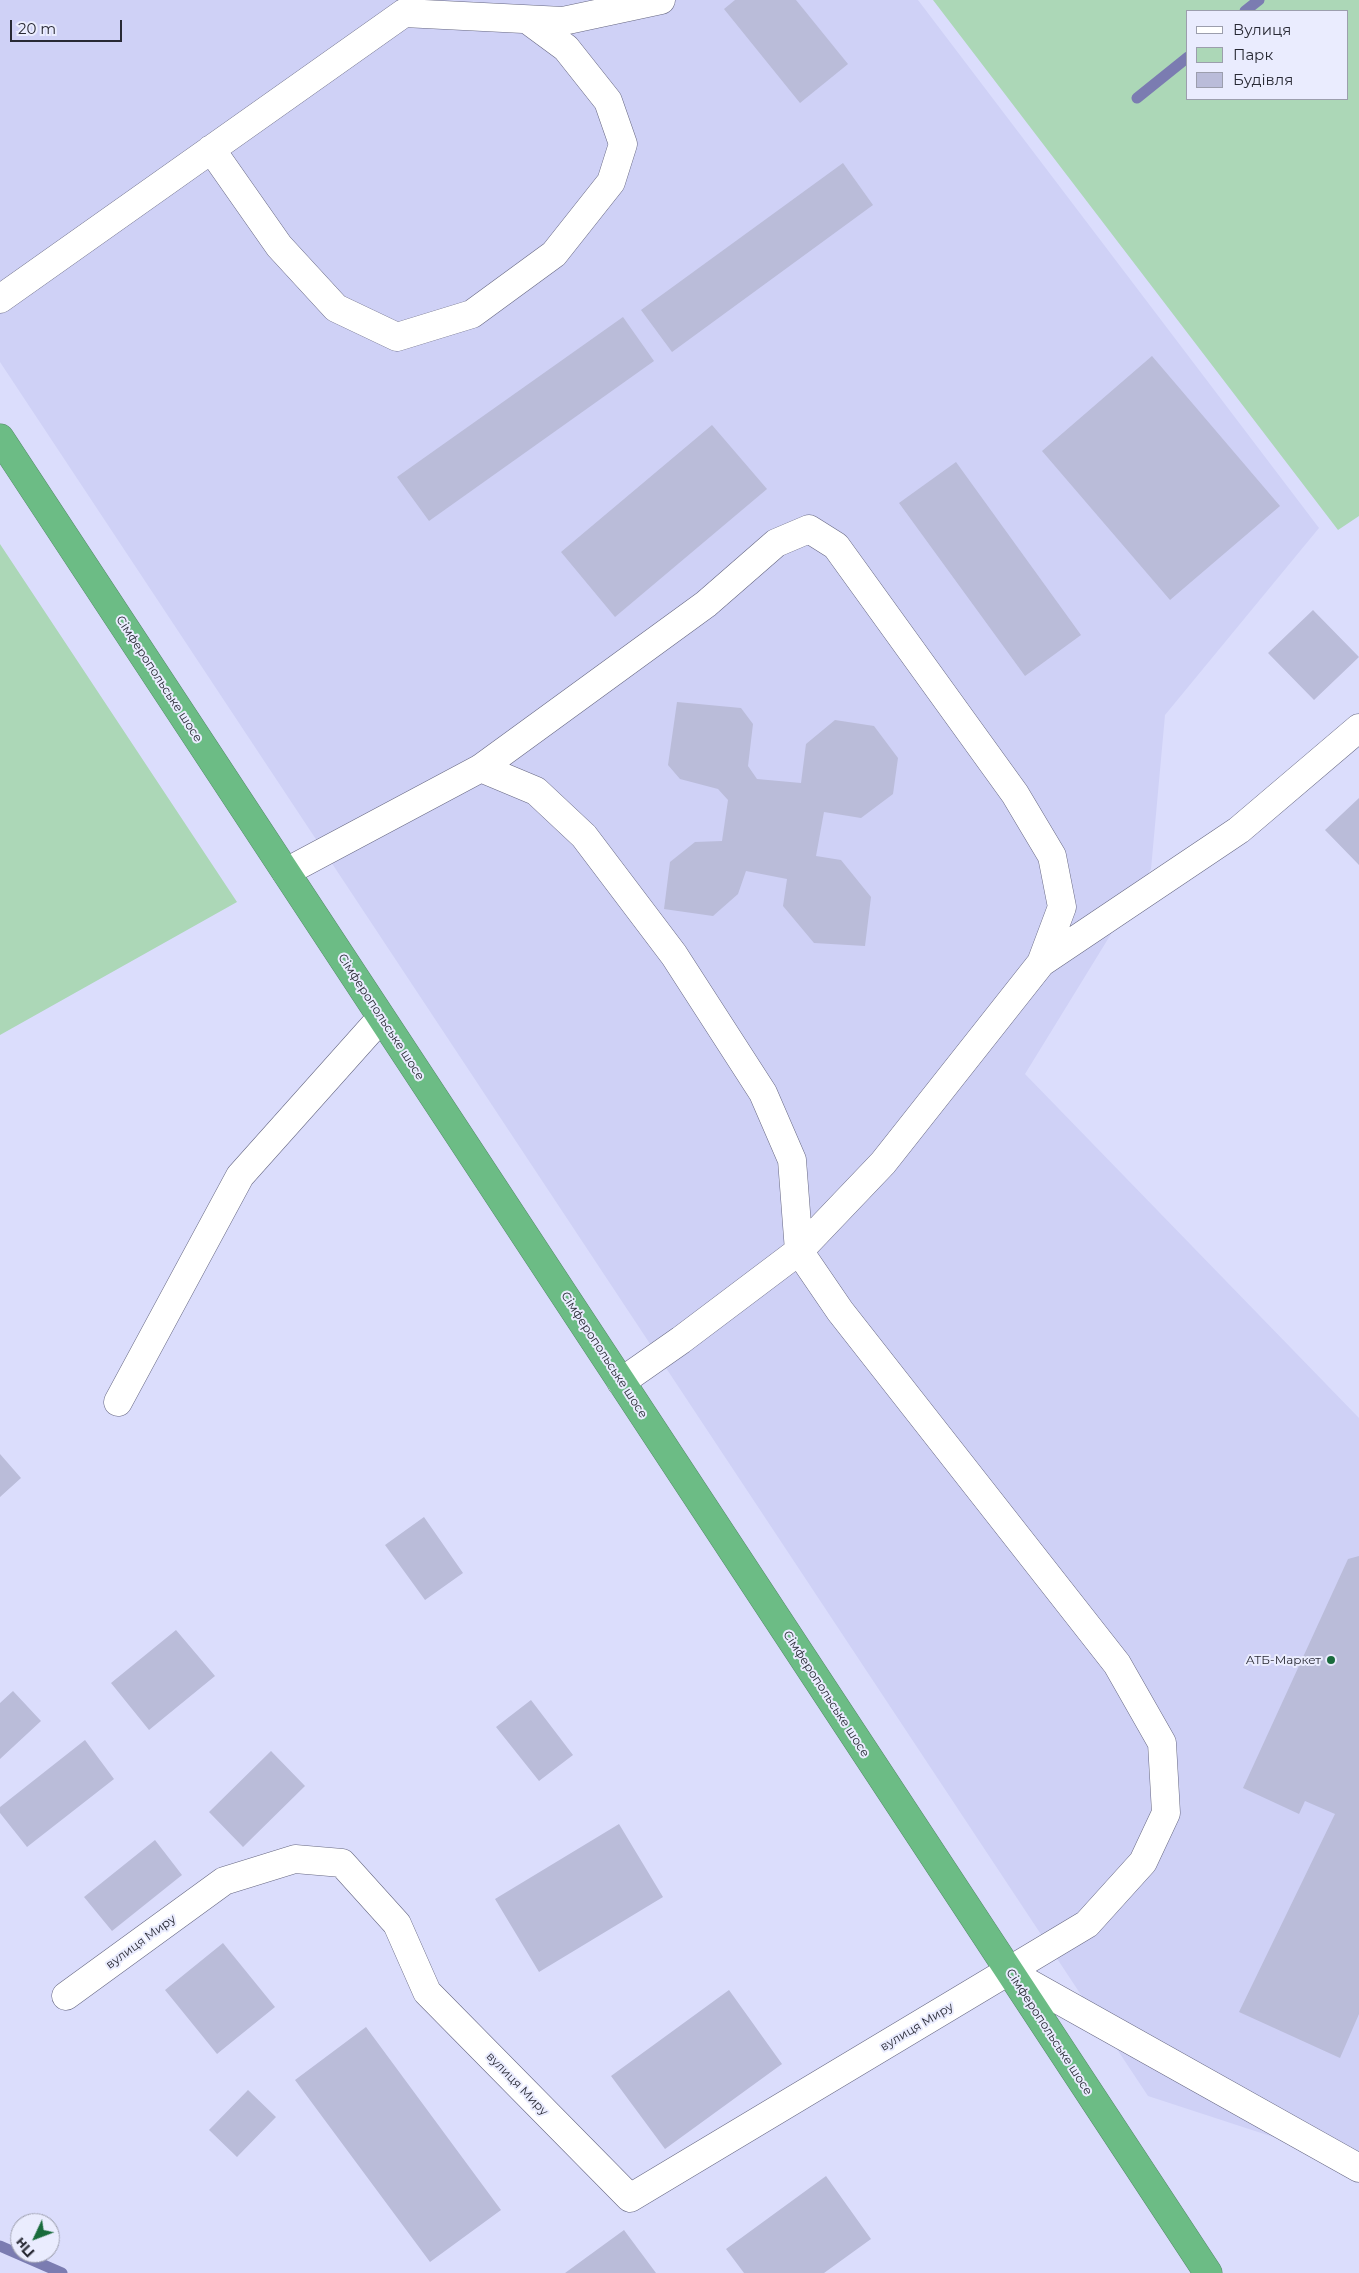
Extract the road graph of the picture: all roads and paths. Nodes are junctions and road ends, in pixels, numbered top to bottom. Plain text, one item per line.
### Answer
1 (661, 0) edge
2 (494, 9) edge
3 (528, 20) junction
4 (211, 150) junction
5 (0, 299) edge
6 (0, 438) edge
7 (1359, 728) edge
8 (481, 768) junction
9 (286, 872) junction
10 (1041, 963) junction
11 (381, 1018) junction
12 (800, 1251) junction
13 (621, 1382) junction
14 (118, 1402) dead end
15 (1009, 1972) junction
16 (66, 1996) dead end
17 (1359, 2168) edge
18 (1208, 2273) edge

1 - 3 street
2 - 3 street
2 - 4 street
3 - 4 street
4 - 5 street
6 - 9 highway, Сімферопольське шосе
7 - 10 street
8 - 9 street
8 - 10 street
8 - 12 street
9 - 11 highway, Сімферопольське шосе
10 - 12 street
11 - 13 highway, Сімферопольське шосе
11 - 14 street
12 - 13 street
12 - 15 street
13 - 15 highway, Сімферопольське шосе
15 - 16 street, вулиця Миру
15 - 17 street
15 - 18 highway, Сімферопольське шосе

